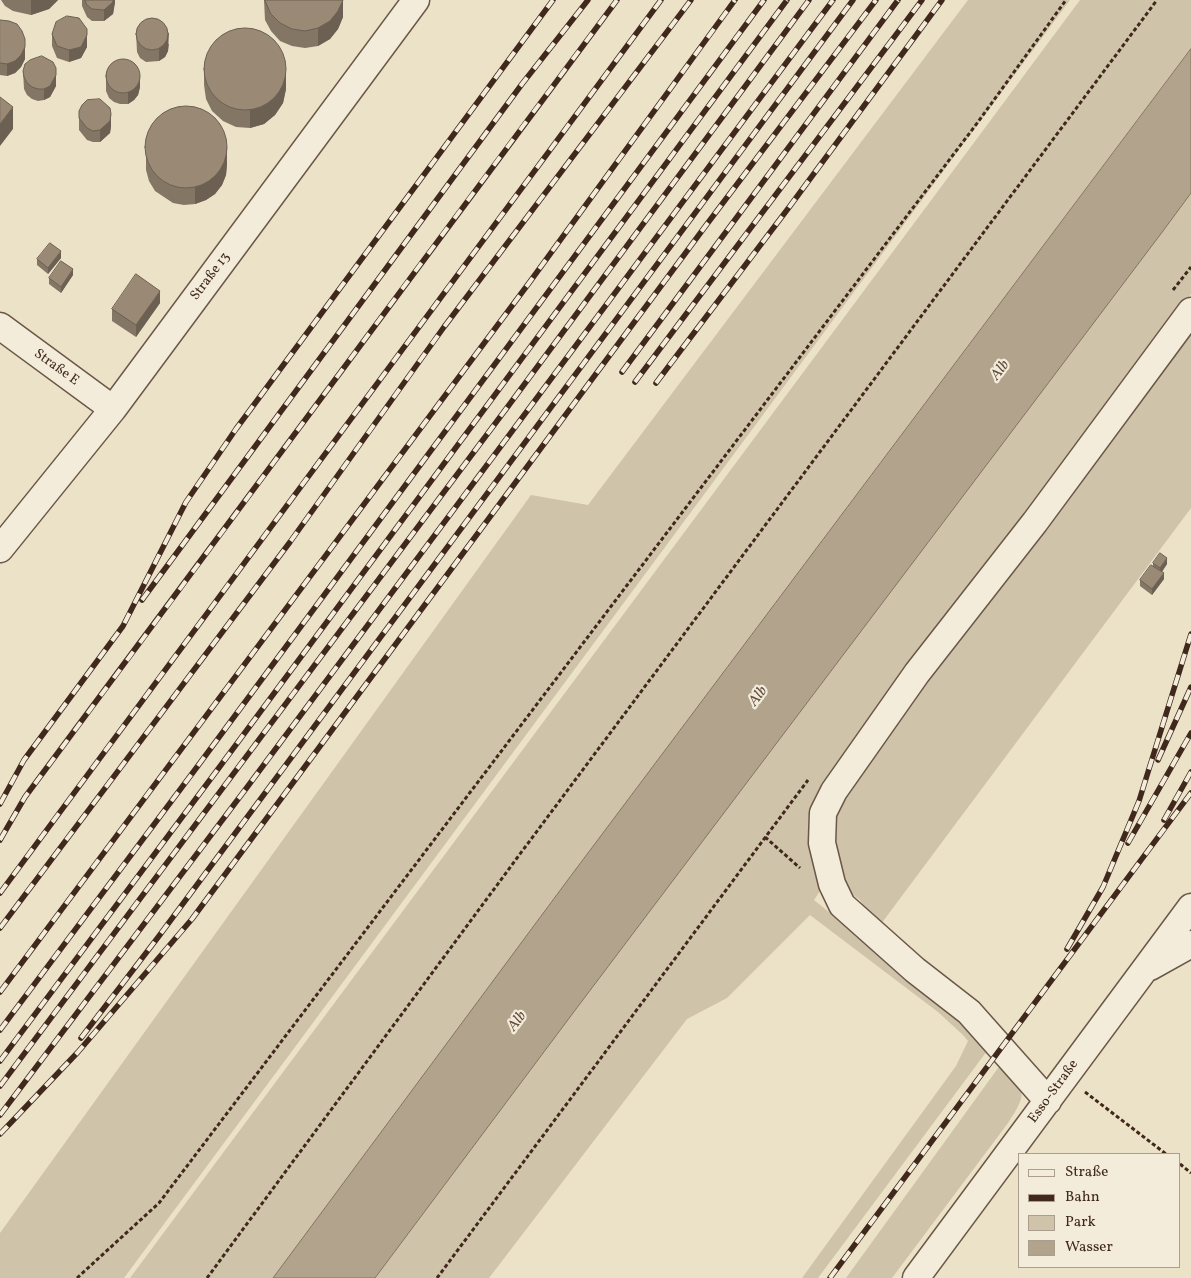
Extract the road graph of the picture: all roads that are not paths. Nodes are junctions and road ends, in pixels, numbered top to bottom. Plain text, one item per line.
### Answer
1 (416, 0) edge
2 (1191, 311) edge
3 (0, 326) edge
4 (113, 409) junction
5 (0, 549) edge
6 (1191, 907) edge
7 (1191, 944) edge
8 (1143, 972) junction
9 (1048, 1101) junction
10 (916, 1278) edge

1 - 4 street, Straße 13
2 - 9 street
3 - 4 street, Straße E
4 - 5 street, Straße 13
6 - 8 street, Esso-Straße
7 - 8 street
8 - 9 street, Esso-Straße
9 - 10 street, Esso-Straße

